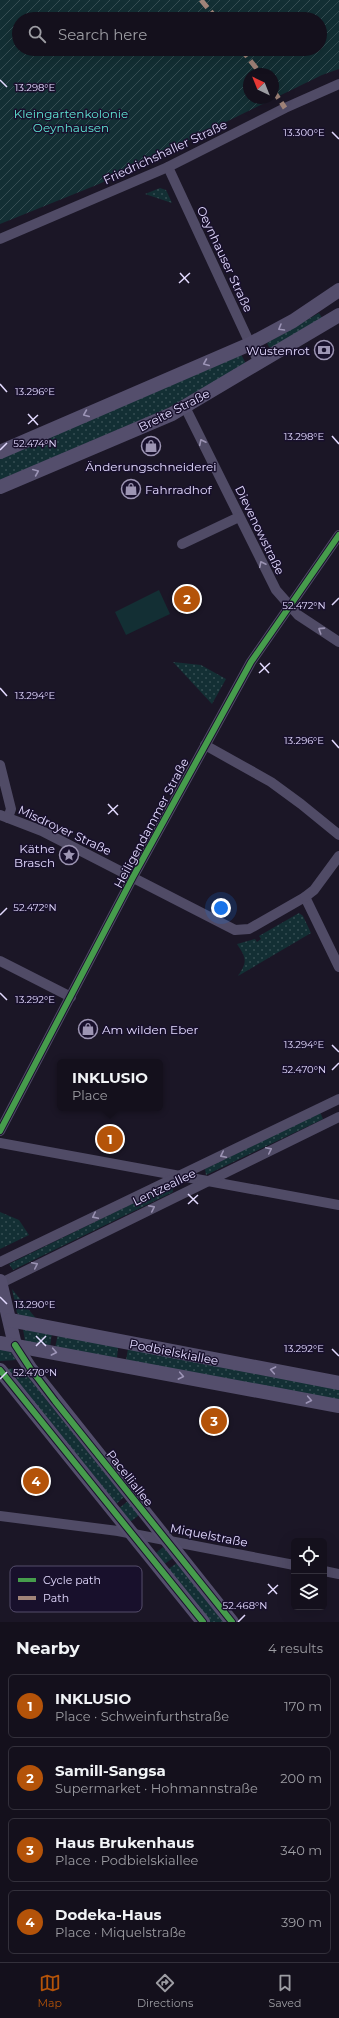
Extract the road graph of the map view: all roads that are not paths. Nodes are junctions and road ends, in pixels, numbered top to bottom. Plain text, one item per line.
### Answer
1 (339, 84) edge
2 (168, 167) junction
3 (0, 239) edge
4 (338, 294) edge
5 (339, 315) edge
6 (250, 344) junction
7 (259, 363) junction
8 (185, 407) junction
9 (0, 452) edge
10 (0, 487) edge
11 (239, 516) junction
12 (339, 535) edge
13 (182, 544) dead end
14 (290, 606) junction
15 (339, 642) edge
16 (205, 745) junction
17 (0, 765) edge
18 (4, 817) edge
19 (339, 835) edge
20 (339, 856) edge
21 (134, 877) junction
22 (305, 897) junction
23 (0, 961) edge
24 (339, 966) edge
25 (71, 997) junction
26 (339, 1098) edge
27 (339, 1117) edge
28 (0, 1131) edge
29 (0, 1143) edge
30 (178, 1176) junction
31 (207, 1180) junction
32 (339, 1205) edge
33 (0, 1262) edge
34 (0, 1282) edge
35 (10, 1320) junction
36 (122, 1342) junction
37 (0, 1343) edge
38 (15, 1345) junction
39 (118, 1364) junction
40 (0, 1370) edge
41 (339, 1382) edge
42 (339, 1406) edge
43 (0, 1516) edge
44 (132, 1534) junction
45 (165, 1540) junction
46 (291, 1564) edge
47 (327, 1572) edge
48 (339, 1574) edge
49 (203, 1622) edge
50 (232, 1622) edge

1 - 2 street, Friedrichshaller Straße
2 - 3 street, Friedrichshaller Straße
2 - 6 street, Oeynhauser Straße
4 -> 6 street
5 - 7 street, Breite Straße
6 - 7 street, Oeynhauser Straße
6 -> 9 street
7 - 8 street, Breite Straße
10 -> 8 street, Breite Straße
11 -> 8 street, Dievenowstraße
11 - 13 street
14 -> 11 street, Dievenowstraße
12 - 14 street, Heiligendammer Straße
15 -> 14 street, Dievenowstraße
14 - 16 street, Heiligendammer Straße
16 - 19 street
16 - 21 street, Heiligendammer Straße
17 - 18 street
18 - 21 street, Misdroyer Straße
20 - 22 street, Misdroyer Straße
21 - 22 street, Misdroyer Straße
21 - 25 street, Heiligendammer Straße
22 - 24 street
23 - 25 street
25 - 28 street, Heiligendammer Straße
26 -> 30 street, Lentzeallee
31 -> 27 street, Lentzeallee
29 - 30 street
30 - 31 street
30 -> 33 street, Lentzeallee
31 - 32 street
34 -> 31 street, Lentzeallee
34 - 35 street
35 - 36 street, Podbielskiallee
35 - 38 street
36 - 39 street
41 -> 36 street, Podbielskiallee
37 - 38 street, Podbielskiallee
38 -> 39 street, Podbielskiallee
38 - 45 street, Pacelliallee
39 -> 42 street, Podbielskiallee
40 - 44 street
43 - 44 street, Miquelstraße
44 - 45 street, Miquelstraße
44 - 49 street
45 - 46 street, Miquelstraße
45 - 50 street, Pacelliallee
47 - 48 street

